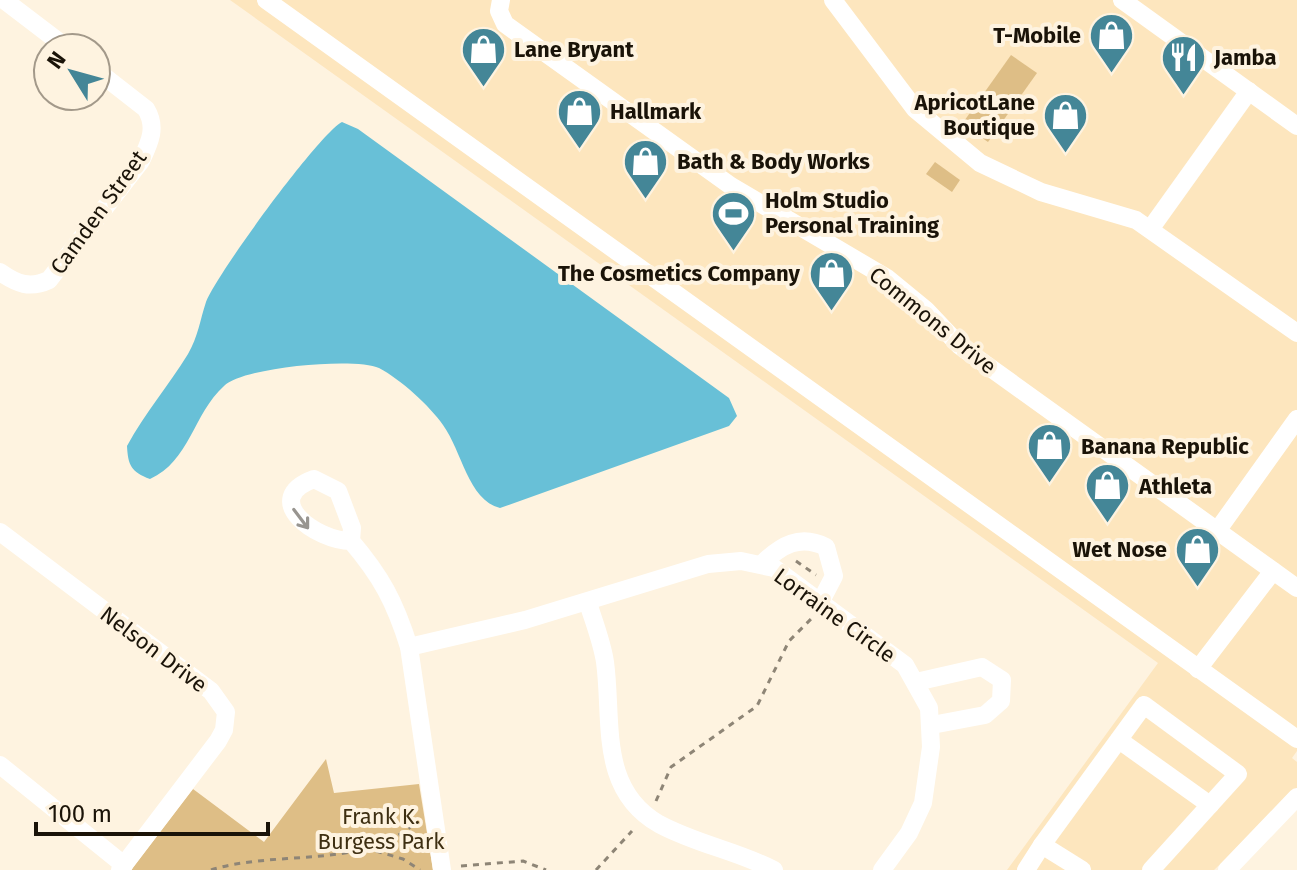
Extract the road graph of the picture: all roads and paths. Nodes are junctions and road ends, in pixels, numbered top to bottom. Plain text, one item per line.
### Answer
1 (4, 0) edge
2 (266, 0) edge
3 (501, 0) edge
4 (833, 0) edge
5 (1122, 0) edge
6 (46, 32) edge
7 (112, 82) edge
8 (1249, 91) junction
9 (1297, 126) edge
10 (1151, 228) junction
11 (0, 272) edge
12 (1297, 333) edge
13 (1297, 419) edge
14 (1217, 531) junction
15 (0, 532) edge
16 (351, 541) dead end
17 (786, 555) dead end
18 (762, 564) junction
19 (1273, 571) junction
20 (823, 580) dead end
21 (1297, 588) edge
22 (821, 601) junction
23 (588, 603) junction
24 (812, 618) dead end
25 (409, 647) junction
26 (1198, 669) junction
27 (916, 682) junction
28 (932, 725) junction
29 (1297, 739) edge
30 (1119, 740) junction
31 (0, 765) edge
32 (1297, 797) edge
33 (656, 801) dead end
34 (1210, 805) junction
35 (416, 822) dead end
36 (632, 831) dead end
37 (1042, 845) junction
38 (376, 851) junction
39 (122, 867) edge
40 (451, 868) edge
41 (211, 870) edge
42 (420, 870) edge
43 (546, 870) edge
44 (596, 870) edge
45 (774, 870) edge
46 (882, 870) edge
47 (1026, 870) edge
48 (1082, 870) edge
49 (1151, 870) edge
50 (1227, 870) edge

1 - 6 street
2 - 26 street
3 - 14 street, Commons Drive
4 - 10 street
5 - 8 street
7 - 11 street, Camden Street
8 - 9 street
8 - 10 street
10 - 12 street
13 - 14 street
14 - 19 street, Commons Drive
15 - 39 street, Nelson Drive
16 - 25 street
17 - 20 path
18 - 22 street, Lorraine Circle
18 - 22 street
18 - 23 street, Lorraine Circle
19 - 21 street, Commons Drive
19 - 26 street
22 - 27 street, Lorraine Circle
23 - 25 street, Lorraine Circle
23 - 45 street
24 - 33 path
25 - 40 street
26 - 29 street
27 - 28 street, Lorraine Circle
27 - 28 street
28 - 46 street, Lorraine Circle
30 - 34 street
30 - 34 street
30 - 37 street
31 - 39 street
32 - 50 street
34 - 49 street
35 - 38 path
36 - 44 path
37 - 47 street
37 - 48 street
38 - 41 path
38 - 42 path
40 - 43 path

